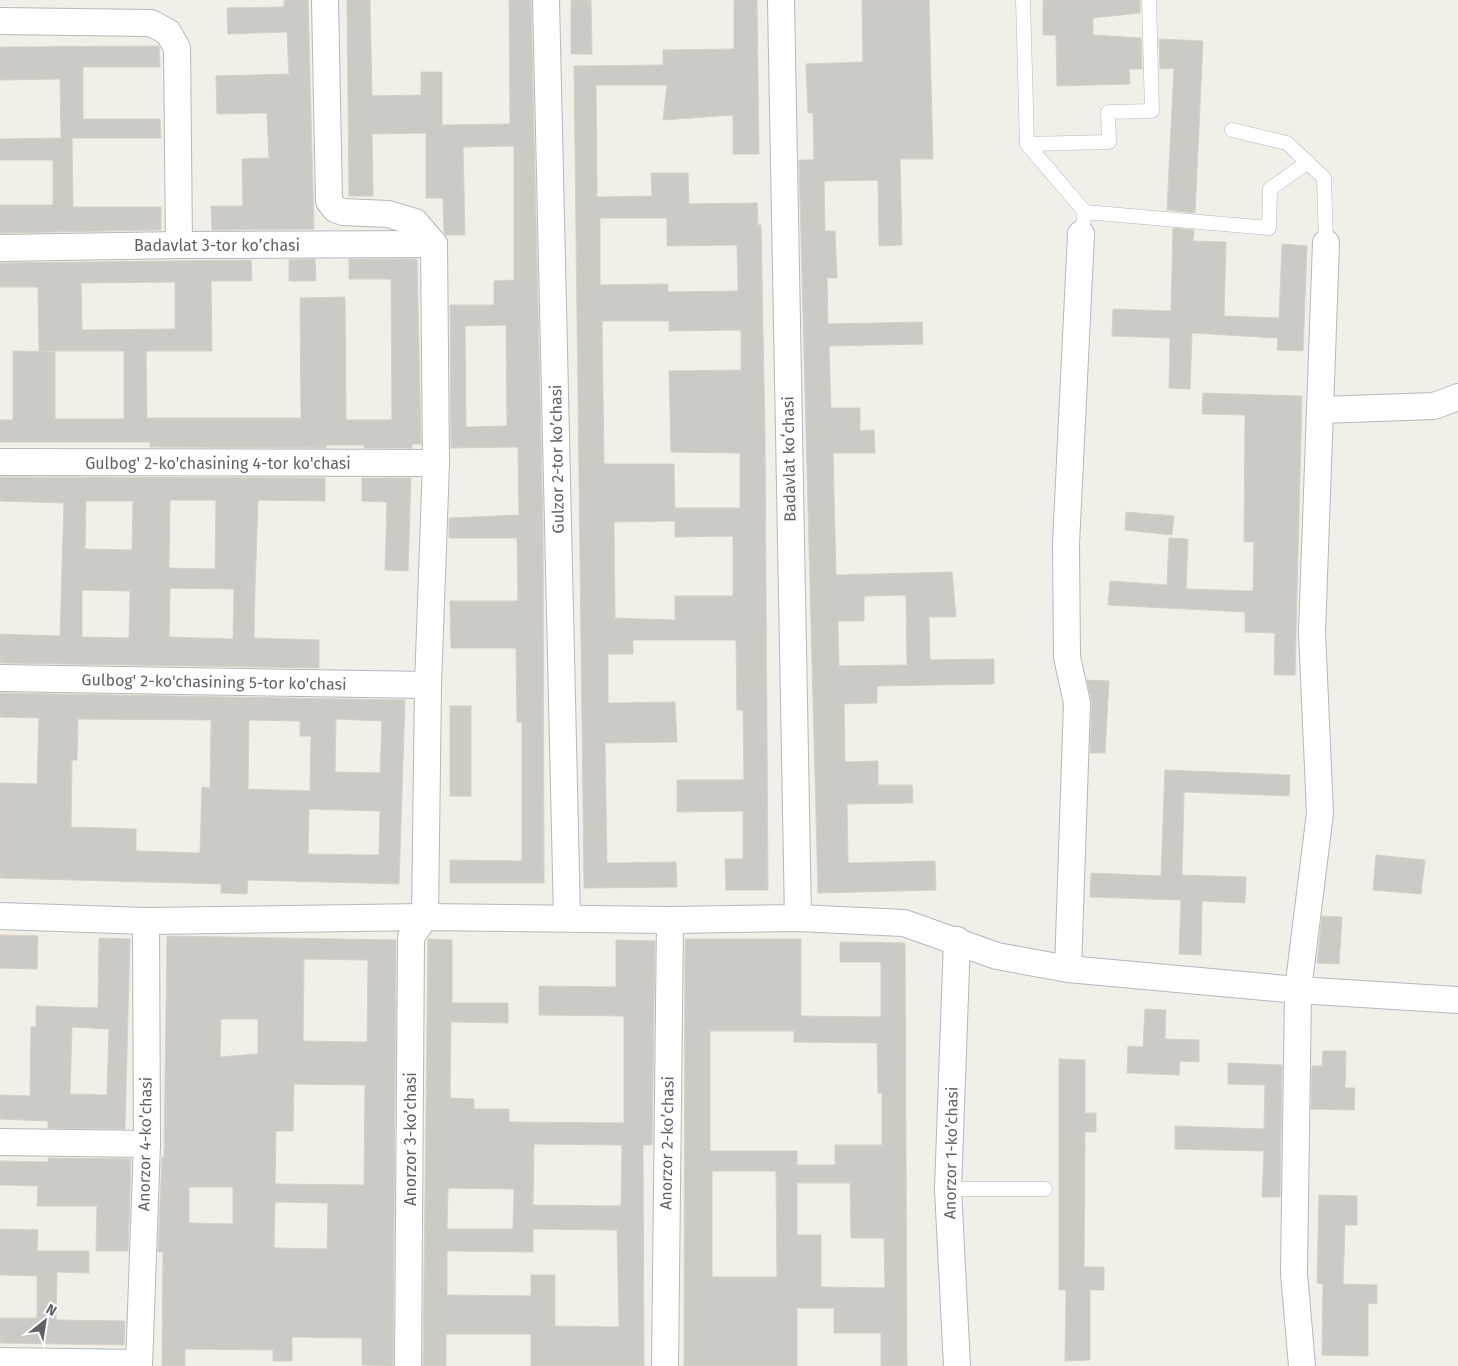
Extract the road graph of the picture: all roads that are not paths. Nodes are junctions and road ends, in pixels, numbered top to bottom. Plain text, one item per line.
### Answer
1 (325, 0) edge
2 (546, 0) edge
3 (781, 0) edge
4 (1023, 0) edge
5 (1149, 0) edge
6 (102, 11) edge
7 (0, 21) edge
8 (1232, 130) dead end
9 (1027, 144) junction
10 (1308, 162) junction
11 (1083, 223) junction
12 (1326, 243) joint
13 (179, 244) junction
14 (434, 244) junction
15 (0, 248) edge
16 (1458, 397) edge
17 (1321, 410) junction
18 (0, 462) edge
19 (436, 463) junction
20 (0, 678) edge
21 (428, 685) junction
22 (0, 916) edge
23 (425, 917) junction
24 (567, 918) junction
25 (798, 918) junction
26 (670, 920) junction
27 (146, 921) junction
28 (956, 940) junction
29 (1068, 969) junction
30 (1298, 990) junction
31 (1458, 1000) edge
32 (0, 1142) edge
33 (147, 1144) junction
34 (948, 1189) junction
35 (1045, 1189) dead end
36 (0, 1361) edge
37 (139, 1365) edge
38 (408, 1366) edge
39 (664, 1366) edge
40 (957, 1366) edge
41 (1302, 1366) edge

1 - 14 street
2 - 24 street, Gulzor 2-tor koʼchasi
3 - 25 street, Badavlat koʻchasi
4 - 9 lane
5 - 9 lane
6 - 7 street
6 - 13 street
8 - 10 lane
9 - 11 lane
10 - 11 lane
10 - 12 lane
11 - 29 street
12 - 17 street
13 - 14 street, Badavlat 3-tor koʼchasi
13 - 15 street, Badavlat 3-tor koʼchasi
14 - 19 street
16 - 17 street
17 - 30 street
18 - 19 street, Gulbog' 2-ko'chasining 4-tor ko'chasi
19 - 21 street
20 - 21 street, Gulbog' 2-ko'chasining 5-tor ko'chasi
21 - 23 street
22 - 27 street
23 - 24 street
23 - 27 street
23 - 38 street, Аnorzor 3-koʼchasi
24 - 26 street
25 - 26 street
25 - 28 street
26 - 39 street, Аnorzor 2-koʼchasi
27 - 33 street, Аnorzor 4-koʼchasi
28 - 29 street
28 - 34 street, Аnorzor 1-koʼchasi
29 - 30 street
30 - 31 street
30 - 41 street
32 - 33 street
33 - 37 street, Аnorzor 4-koʼchasi
34 - 35 lane
34 - 40 street, Аnorzor 1-koʼchasi
36 - 37 street

